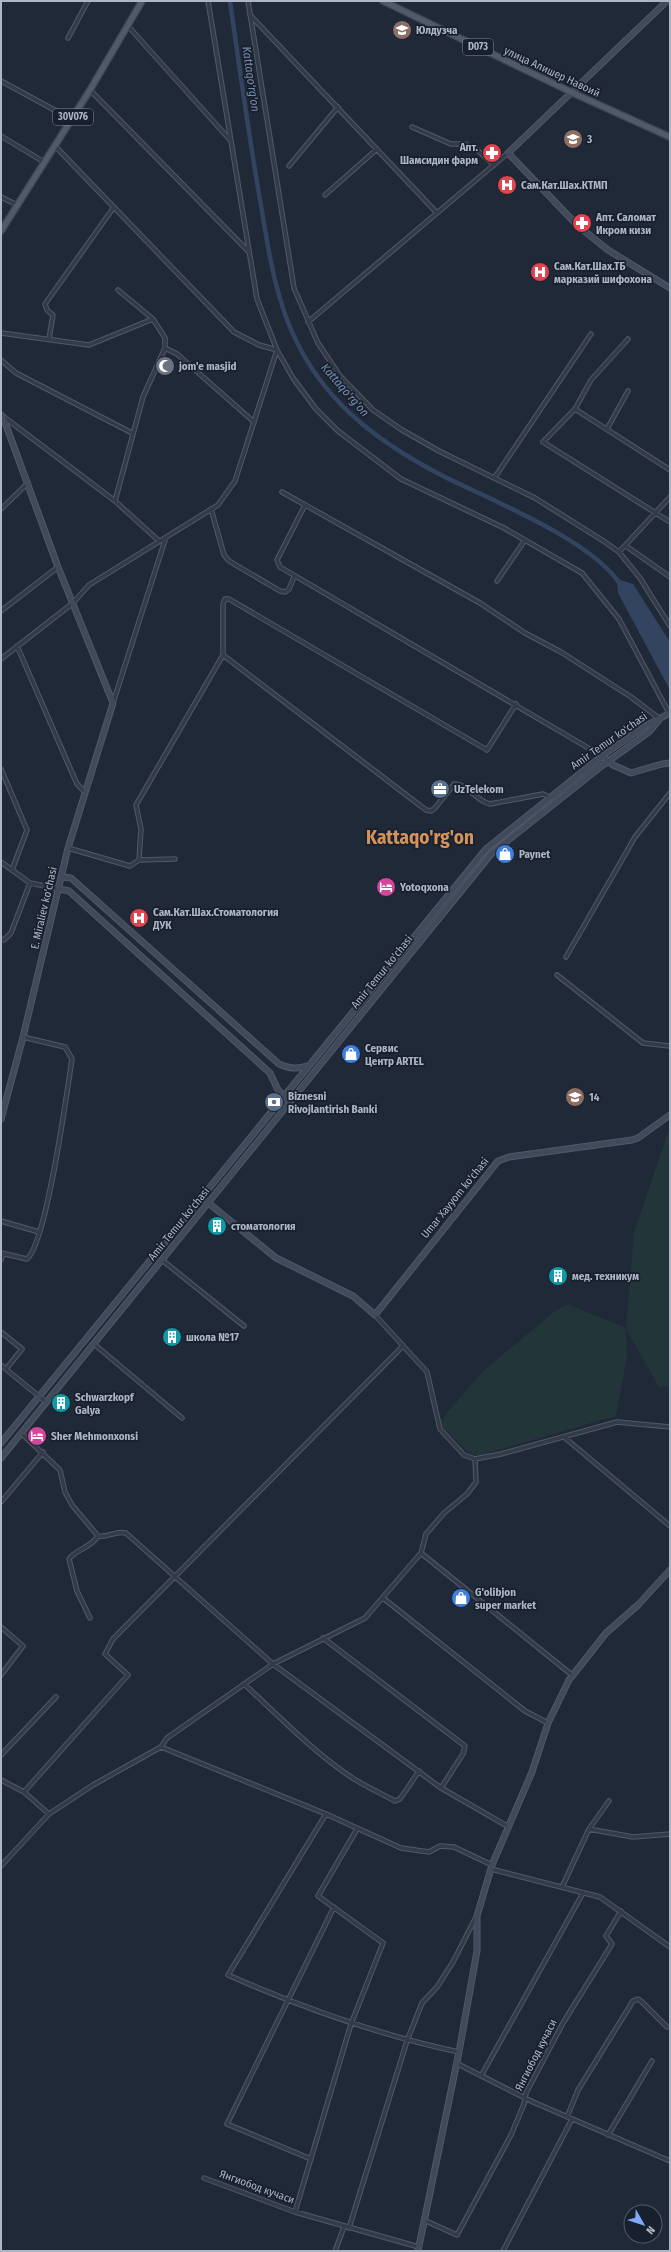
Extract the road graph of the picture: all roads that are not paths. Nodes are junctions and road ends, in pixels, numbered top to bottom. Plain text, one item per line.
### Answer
1 (88, 1) edge
2 (142, 1) edge
3 (208, 1) edge
4 (248, 1) edge
5 (383, 1) edge
6 (667, 1) edge
7 (250, 14) junction
8 (127, 25) junction
9 (68, 38) dead end
10 (1, 82) edge
11 (90, 90) junction
12 (573, 93) junction
13 (338, 107) junction
14 (71, 119) junction
15 (412, 127) dead end
16 (1, 136) edge
17 (670, 137) edge
18 (232, 142) junction
19 (54, 145) junction
20 (377, 148) junction
21 (508, 153) junction
22 (44, 162) junction
23 (494, 165) junction
24 (289, 166) dead end
25 (325, 195) dead end
26 (1, 197) edge
27 (17, 205) junction
28 (114, 207) junction
29 (437, 214) junction
30 (1, 231) edge
31 (250, 253) junction
32 (670, 288) edge
33 (118, 290) dead end
34 (153, 319) junction
35 (308, 322) junction
36 (1, 333) edge
37 (591, 334) dead end
38 (628, 338) dead end
39 (49, 339) junction
40 (165, 348) junction
41 (277, 350) junction
42 (1, 360) edge
43 (628, 391) dead end
44 (575, 409) junction
45 (2, 416) edge
46 (254, 422) junction
47 (607, 429) junction
48 (132, 433) junction
49 (670, 470) edge
50 (494, 477) junction
51 (28, 483) junction
52 (282, 492) dead end
53 (670, 497) edge
54 (115, 501) junction
55 (305, 504) junction
56 (1, 509) edge
57 (211, 509) junction
58 (655, 513) junction
59 (670, 522) edge
60 (166, 536) junction
61 (525, 540) junction
62 (159, 541) junction
63 (626, 546) junction
64 (619, 552) junction
65 (58, 567) junction
66 (294, 577) junction
67 (670, 578) edge
68 (497, 581) dead end
69 (73, 603) junction
70 (1, 612) edge
71 (670, 626) edge
72 (17, 646) junction
73 (223, 655) junction
74 (1, 659) edge
75 (113, 703) junction
76 (516, 704) junction
77 (670, 713) edge
78 (660, 719) junction
79 (602, 756) junction
80 (608, 761) junction
81 (670, 764) edge
82 (1, 769) edge
83 (85, 792) junction
84 (670, 793) edge
85 (549, 797) junction
86 (68, 848) junction
87 (175, 859) dead end
88 (139, 860) junction
89 (1, 862) edge
90 (12, 870) junction
91 (62, 877) junction
92 (30, 883) junction
93 (59, 889) junction
94 (438, 908) junction
95 (443, 912) junction
96 (1, 939) edge
97 (566, 957) dead end
98 (558, 975) dead end
99 (23, 1037) junction
100 (670, 1046) edge
101 (309, 1066) junction
102 (283, 1096) junction
103 (290, 1102) junction
104 (670, 1115) edge
105 (1, 1119) edge
106 (202, 1197) junction
107 (209, 1203) junction
108 (1, 1221) edge
109 (39, 1232) junction
110 (2, 1253) edge
111 (1, 1260) edge
112 (162, 1260) junction
113 (375, 1315) junction
114 (244, 1326) dead end
115 (1, 1332) edge
116 (94, 1344) junction
117 (403, 1346) junction
118 (1, 1365) edge
119 (6, 1369) junction
120 (39, 1397) junction
121 (46, 1402) junction
122 (182, 1418) dead end
123 (670, 1426) edge
124 (21, 1433) junction
125 (564, 1437) junction
126 (1, 1443) edge
127 (43, 1452) junction
128 (1, 1458) edge
129 (475, 1460) junction
130 (1, 1502) edge
131 (670, 1526) edge
132 (98, 1536) junction
133 (421, 1553) junction
134 (670, 1570) edge
135 (175, 1576) junction
136 (383, 1598) junction
137 (90, 1618) dead end
138 (1, 1627) edge
139 (323, 1638) junction
140 (273, 1664) junction
141 (1, 1675) edge
142 (572, 1675) junction
143 (244, 1684) junction
144 (56, 1697) dead end
145 (548, 1723) junction
146 (161, 1747) junction
147 (1, 1755) edge
148 (419, 1771) junction
149 (1, 1780) edge
150 (441, 1788) junction
151 (24, 1792) junction
152 (609, 1801) dead end
153 (49, 1814) junction
154 (326, 1814) junction
155 (509, 1827) junction
156 (357, 1828) junction
157 (589, 1829) junction
158 (670, 1834) edge
159 (1, 1866) edge
160 (492, 1867) junction
161 (562, 1887) junction
162 (583, 1893) junction
163 (334, 1907) junction
164 (621, 1911) junction
165 (477, 1916) junction
166 (670, 1947) edge
167 (287, 2001) junction
168 (351, 2024) junction
169 (667, 2027) dead end
170 (407, 2041) junction
171 (459, 2052) junction
172 (652, 2061) dead end
173 (456, 2063) junction
174 (481, 2076) junction
175 (525, 2098) junction
176 (567, 2117) junction
177 (572, 2119) junction
178 (608, 2135) junction
179 (311, 2159) junction
180 (670, 2161) edge
181 (204, 2178) dead end
182 (295, 2212) junction
183 (424, 2220) junction
184 (344, 2226) junction
185 (349, 2228) junction
186 (419, 2249) edge
187 (334, 2251) edge
188 (504, 2251) edge

1 - 9 street
2 - 8 main road, 30V076
3 - 18 street
4 - 7 street
5 - 12 main road, улица Алишер Навоий / D073
6 - 12 street
7 - 13 street
7 - 35 street
8 - 11 main road, 30V076
8 - 18 street
10 - 14 street
11 - 14 main road, 30V076
11 - 31 street
12 - 17 main road, улица Алишер Навоий / D073
12 - 21 street
13 - 20 street
13 - 24 street
14 - 19 main road, 30V076
15 - 23 street
16 - 22 street
18 - 31 street
19 - 22 main road, 30V076
19 - 28 street
20 - 25 street
20 - 29 street
21 - 23 street
21 - 32 street
22 - 27 main road, 30V076
23 - 29 street
26 - 27 street
27 - 30 main road, 30V076
28 - 39 street
28 - 41 street
29 - 35 street
31 - 41 street
33 - 34 street
34 - 39 street
34 - 40 street
35 - 50 street
36 - 39 street
37 - 50 street
38 - 44 street
40 - 46 street
40 - 48 street
41 - 46 street
41 - 61 street
42 - 48 street
43 - 47 street
44 - 47 street
44 - 58 street
45 - 51 street
45 - 54 street
46 - 57 street
47 - 49 street
48 - 54 street
50 - 64 street
51 - 56 street
51 - 65 street
52 - 55 street
53 - 58 street
54 - 62 street
55 - 66 street
55 - 78 street
57 - 60 street
57 - 66 street
58 - 59 street
58 - 63 street
60 - 62 street
60 - 75 street
61 - 68 street
61 - 77 street
62 - 69 street
63 - 64 street
63 - 67 street
64 - 71 street
65 - 69 street
65 - 70 street
66 - 76 street
69 - 72 street
69 - 75 street
72 - 74 street
72 - 83 street
73 - 76 street
73 - 85 street
73 - 88 street
75 - 83 street, E. Miraliev ko'chasi
76 - 79 street
77 - 78 street
78 - 79 street, Amir Temur ko'chasi
78 - 80 street, Amir Temur ko'chasi
79 - 80 street
79 - 85 street, Amir Temur ko'chasi
80 - 81 street
80 - 95 street, Amir Temur ko'chasi
82 - 90 street
83 - 86 street, E. Miraliev ko'chasi
84 - 97 street
85 - 94 street, Amir Temur ko'chasi
86 - 88 street
86 - 91 street, E. Miraliev ko'chasi
87 - 88 street
89 - 90 street
90 - 92 street
91 - 93 street, E. Miraliev ko'chasi
91 - 101 street
92 - 93 street
92 - 96 street
93 - 99 street, E. Miraliev ko'chasi
93 - 102 street
94 - 95 street
94 - 101 street, Amir Temur ko'chasi
95 - 103 street, Amir Temur ko'chasi
98 - 100 street
99 - 105 street, E. Miraliev ko'chasi
99 - 109 street
101 - 102 street, Amir Temur ko'chasi
102 - 103 street
102 - 106 street, Amir Temur ko'chasi
103 - 107 street, Amir Temur ko'chasi
104 - 113 street, Umar Xayyom ko‘chasi
106 - 107 street
106 - 120 street, Amir Temur ko'chasi
107 - 112 street, Amir Temur ko'chasi
107 - 113 street
108 - 109 street
109 - 110 street
110 - 111 street
112 - 114 street
112 - 116 street, Amir Temur ko'chasi
113 - 117 street
115 - 119 street
116 - 121 street, Amir Temur ko'chasi
116 - 122 street
117 - 129 street
117 - 135 street
118 - 119 street
119 - 120 street
120 - 121 street
120 - 126 street, Amir Temur ko'chasi
121 - 124 street, Amir Temur ko'chasi
123 - 125 street
124 - 127 street
124 - 128 street, Amir Temur ko'chasi
125 - 129 street
125 - 131 street
127 - 130 street
127 - 132 street
129 - 133 street
132 - 135 street
132 - 137 street
133 - 136 street
133 - 142 street
134 - 142 street, Янгиобод кучаси
135 - 140 street
135 - 151 street
136 - 139 street
136 - 145 street
138 - 141 street
139 - 140 street
139 - 150 street
140 - 143 street
140 - 148 street
142 - 145 street, Янгиобод кучаси
143 - 146 street
143 - 148 street
144 - 147 street
145 - 155 street, Янгиобод кучаси
146 - 153 street
146 - 154 street
148 - 150 street
149 - 151 street
150 - 155 street
151 - 153 street
152 - 157 street
153 - 159 street
154 - 156 street
154 - 167 street
155 - 160 street, Янгиобод кучаси
156 - 160 street
156 - 163 street
157 - 158 street
157 - 161 street
160 - 161 street
160 - 165 street, Янгиобод кучаси
161 - 162 street
162 - 164 street
162 - 174 street
163 - 167 street
163 - 168 street
164 - 166 street
164 - 175 street, Янгиобод кучаси
165 - 170 street, Янгиобод кучаси
165 - 171 street, Янгиобод кучаси
167 - 168 street
167 - 179 street
168 - 170 street
168 - 179 street
169 - 176 street
170 - 171 street
170 - 185 street, Янгиобод кучаси
171 - 173 street, Янгиобод кучаси
172 - 178 street
173 - 174 street
173 - 183 street, Янгиобод кучаси
174 - 175 street
175 - 176 street
175 - 183 street, Янгиобод кучаси
176 - 177 street
177 - 178 street
177 - 188 street
178 - 180 street
179 - 182 street
181 - 182 street, Янгиобод кучаси
182 - 184 street, Янгиобод кучаси
183 - 186 street, Янгиобод кучаси
184 - 185 street, Янгиобод кучаси
184 - 187 street
185 - 186 street, Янгиобод кучаси

